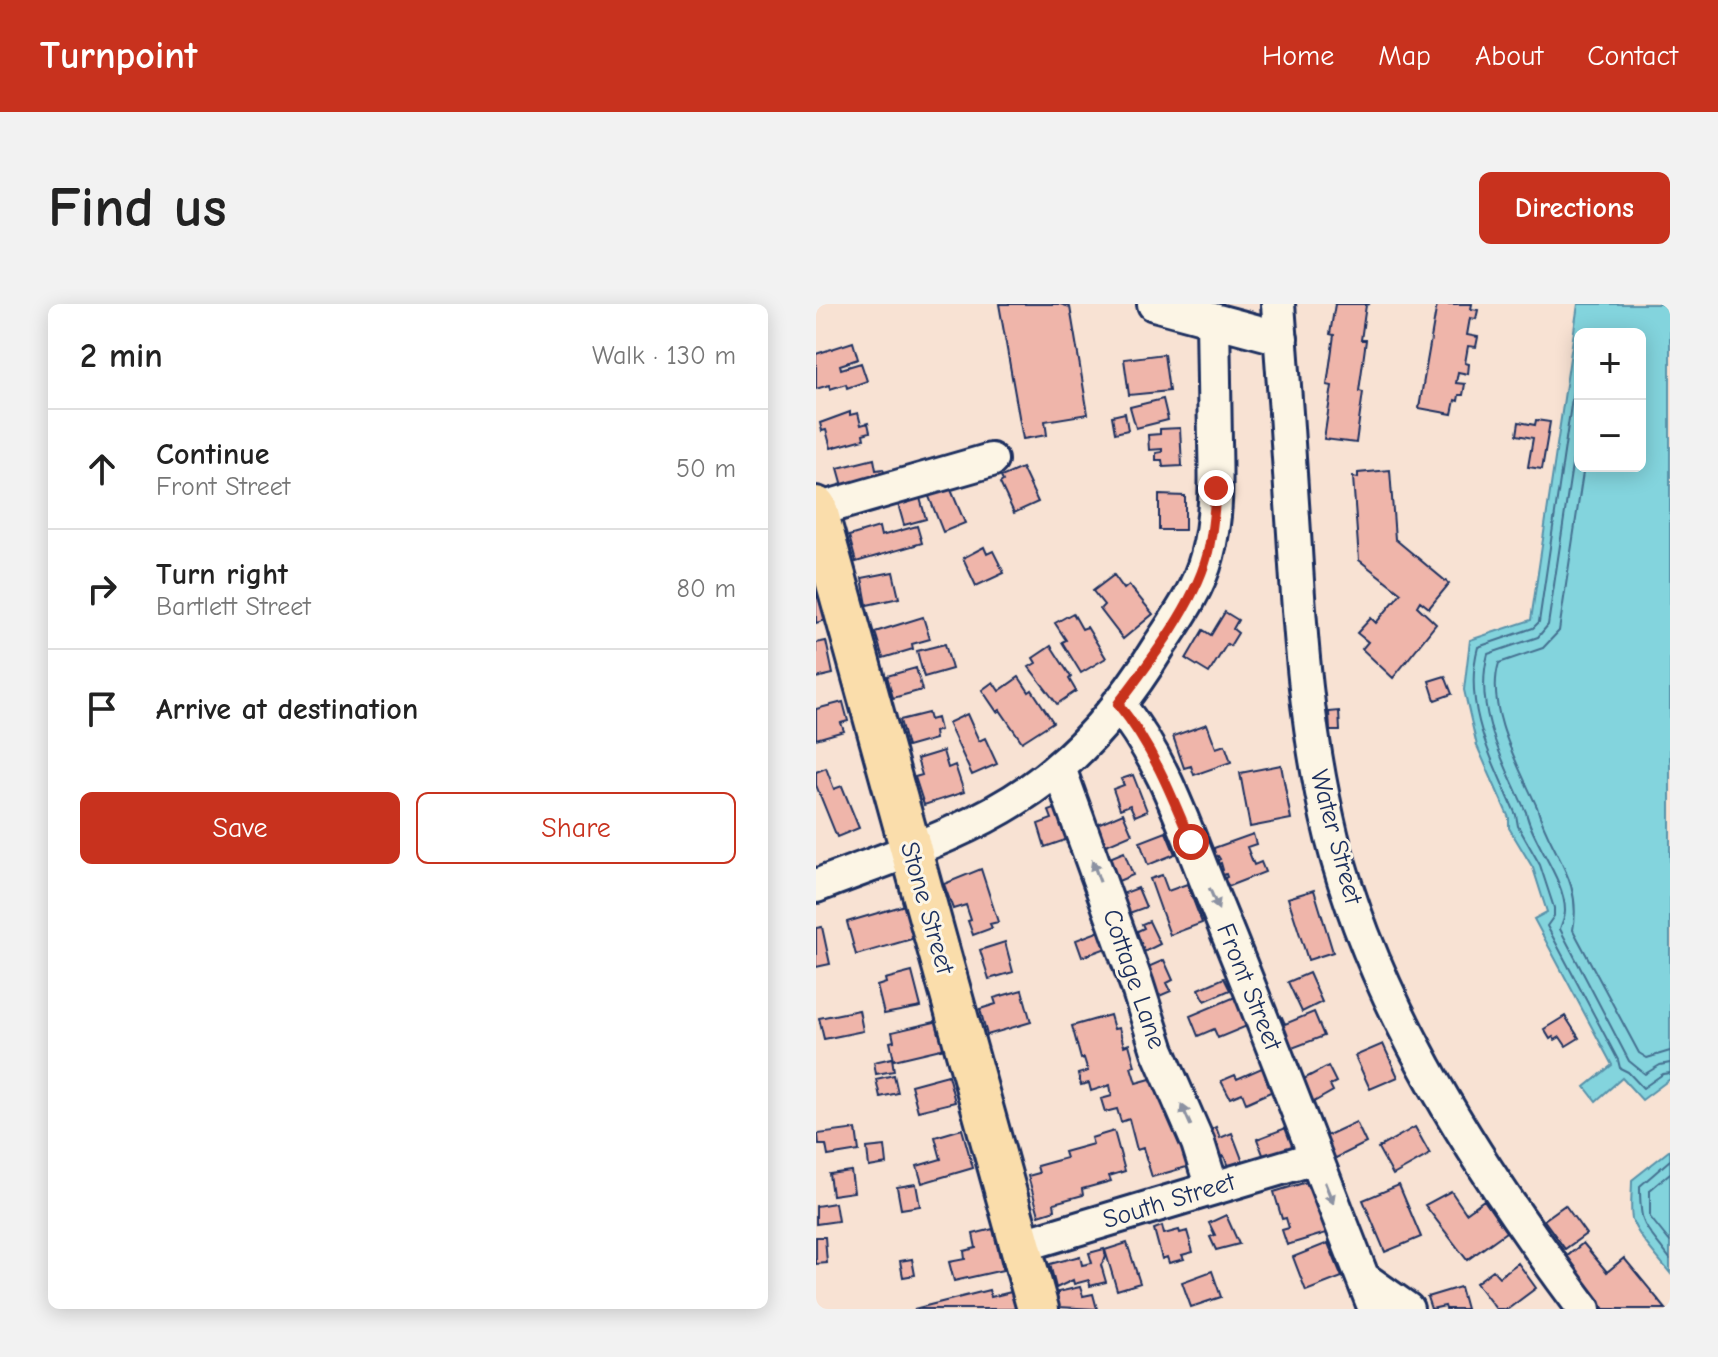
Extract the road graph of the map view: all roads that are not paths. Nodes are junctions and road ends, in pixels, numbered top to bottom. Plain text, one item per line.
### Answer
1 (1154, 304) edge
2 (1278, 304) edge
3 (1213, 321) junction
4 (1281, 338) junction
5 (991, 460) dead end
6 (816, 508) edge
7 (1118, 704) junction
8 (1059, 768) junction
9 (910, 849) junction
10 (816, 886) edge
11 (1315, 1158) junction
12 (1212, 1188) junction
13 (1023, 1245) junction
14 (1363, 1278) junction
15 (1038, 1309) edge
16 (1375, 1309) edge
17 (1407, 1309) edge
18 (1584, 1309) edge

1 - 3 street
2 - 4 street, Water Street
3 - 4 street
3 - 7 street
4 - 18 street, Water Street
5 - 6 street
6 - 9 main road, Stone Street
7 - 8 street
7 -> 11 street, Front Street
8 - 9 street
12 -> 8 street, Cottage Lane
9 - 10 street
9 - 13 main road, Stone Street
11 - 12 street, South Street
11 -> 14 street, Front Street
12 - 13 street, South Street
13 - 15 main road, Stone Street
14 - 16 street, Front Street
14 - 17 street

